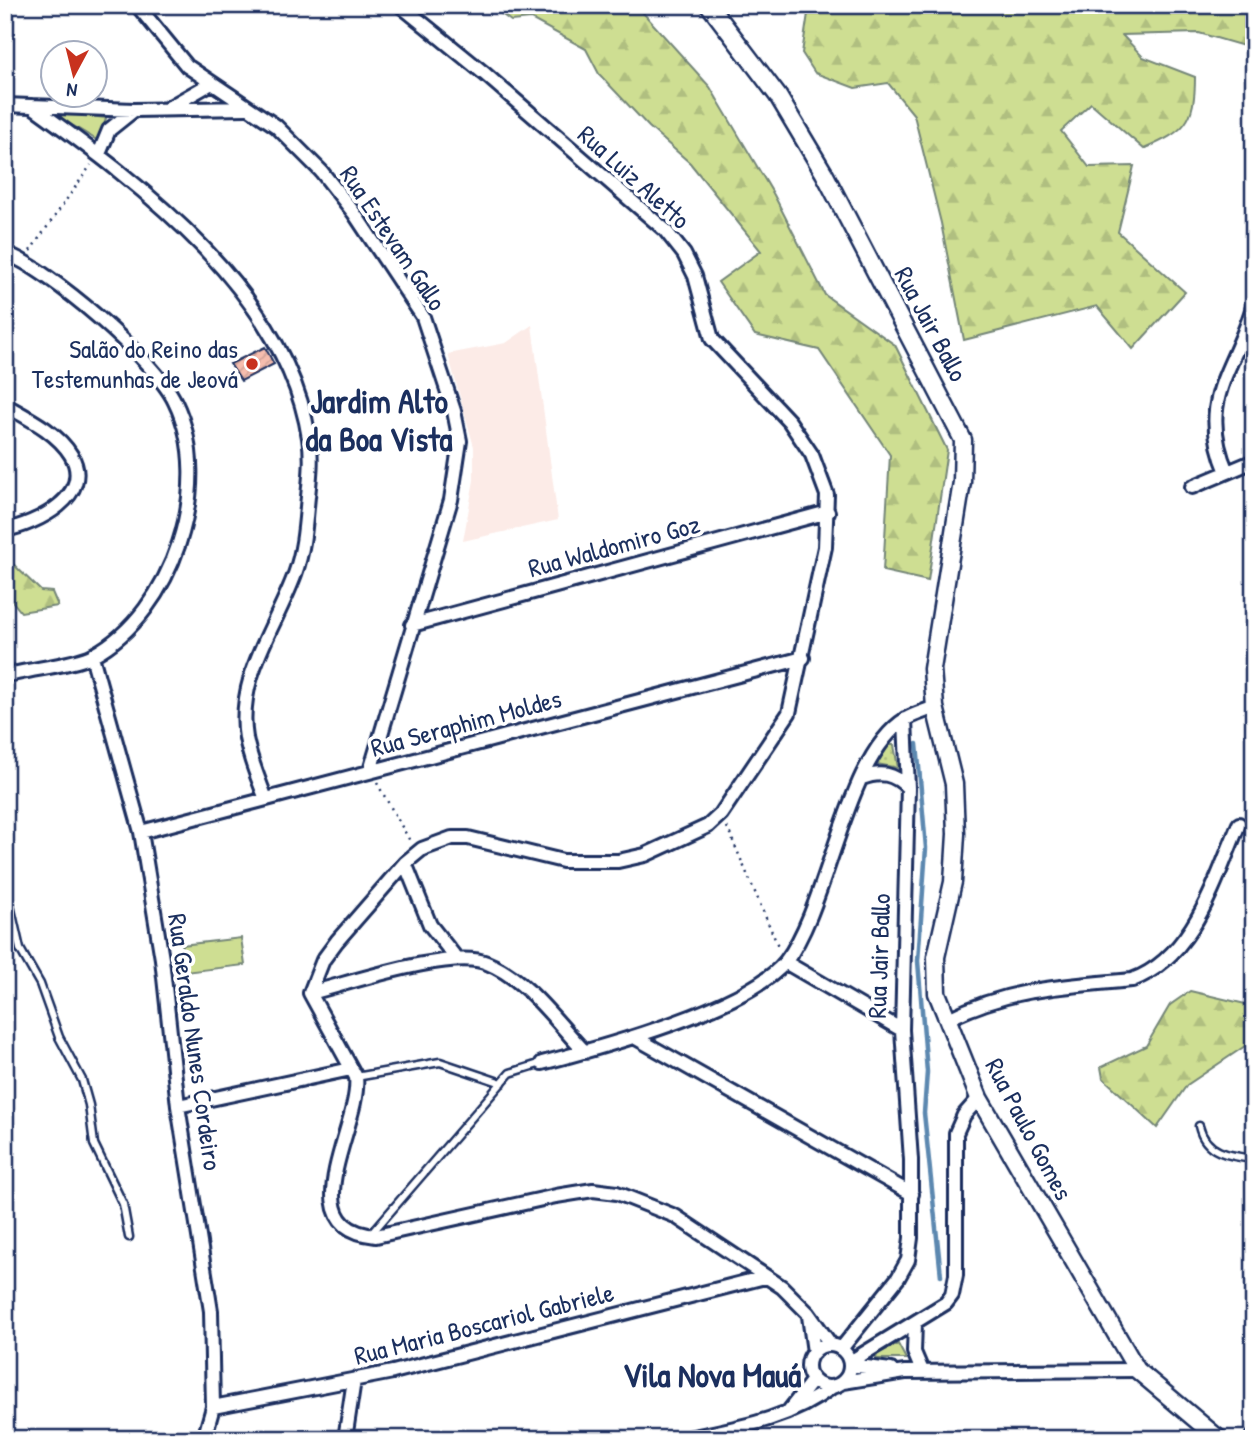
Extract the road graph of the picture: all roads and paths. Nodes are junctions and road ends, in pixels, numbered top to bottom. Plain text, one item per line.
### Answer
1 (137, 5) edge
2 (400, 5) edge
3 (709, 5) edge
4 (210, 83) junction
5 (5, 105) edge
6 (32, 106) junction
7 (168, 108) junction
8 (248, 108) junction
9 (134, 110) junction
10 (99, 154) junction
11 (5, 253) edge
12 (23, 261) junction
13 (1254, 303) edge
14 (5, 405) edge
15 (1254, 461) edge
16 (1227, 472) junction
17 (1192, 487) dead end
18 (828, 512) junction
19 (5, 530) edge
20 (412, 625) junction
21 (92, 656) junction
22 (803, 658) junction
23 (5, 676) edge
24 (935, 707) junction
25 (905, 719) junction
26 (370, 771) junction
27 (862, 778) junction
28 (908, 788) junction
29 (266, 799) junction
30 (721, 814) junction
31 (1239, 824) dead end
32 (141, 832) junction
33 (417, 853) junction
34 (405, 863) junction
35 (5, 883) edge
36 (456, 958) junction
37 (785, 962) junction
38 (310, 993) junction
39 (948, 1019) junction
40 (902, 1030) junction
41 (636, 1038) junction
42 (585, 1052) junction
43 (542, 1063) joint
44 (354, 1073) junction
45 (502, 1083) junction
46 (979, 1098) junction
47 (177, 1106) junction
48 (1199, 1126) dead end
49 (1254, 1159) edge
50 (912, 1194) junction
51 (370, 1235) junction
52 (129, 1237) dead end
53 (765, 1276) junction
54 (808, 1312) junction
55 (915, 1324) junction
56 (836, 1347) junction
57 (814, 1352) junction
58 (850, 1363) junction
59 (1137, 1370) junction
60 (922, 1371) junction
61 (905, 1372) junction
62 (354, 1380) junction
63 (813, 1380) junction
64 (838, 1384) junction
65 (213, 1407) junction
66 (788, 1412) junction
67 (204, 1439) edge
68 (345, 1439) edge
69 (684, 1439) edge
70 (1219, 1439) edge

1 - 4 street, Rua Estevam Gallo
2 - 18 street, Rua Luiz Aletto
3 - 24 main road, Rua Jair Ballo
4 - 7 street
4 - 8 street, Rua Estevam Gallo
5 - 6 street
6 - 9 street
6 - 10 street
7 - 8 street
7 - 9 street
8 - 20 street, Rua Estevam Gallo
9 - 10 street
10 - 12 path
10 - 29 street
11 - 12 street
12 - 21 street
13 - 16 street
14 - 19 street
15 - 16 street
16 - 17 street
18 - 20 street, Rua Waldomiro Goz
18 - 22 street, Rua Luiz Aletto
20 - 26 street, Rua Estevam Gallo
21 - 23 street
21 - 32 street, Rua Geraldo Nunes Cordeiro
22 - 26 street, Rua Seraphim Moldes
22 - 30 street, Rua Luiz Aletto
24 - 25 street
24 - 39 main road, Rua Paulo Gomes
25 - 27 street
25 - 28 street, Rua Jair Ballo
26 - 29 street, Rua Seraphim Moldes
26 - 33 path
27 - 28 street
27 - 37 street
28 - 40 street, Rua Jair Ballo
29 - 32 street, Rua Seraphim Moldes
30 - 33 street
30 - 37 path
31 - 39 street
32 - 47 street, Rua Geraldo Nunes Cordeiro
33 - 34 street
34 - 36 street
34 - 38 street
35 - 52 lane
36 - 38 street
36 - 42 street
37 - 40 street
37 - 41 street
38 - 44 street
39 - 46 main road, Rua Paulo Gomes
40 - 50 street, Rua Jair Ballo
41 - 42 street
41 - 50 street
42 - 43 street
43 - 45 lane
44 - 45 lane
44 - 47 street
44 - 51 street
45 - 51 lane
46 - 55 street
46 - 59 main road, Rua Paulo Gomes
47 - 65 street, Rua Geraldo Nunes Cordeiro
48 - 49 lane
50 - 56 street, Rua Jair Ballo
51 - 53 street
53 - 54 street
53 - 62 street, Rua Maria Boscariol Gabriele
54 - 56 street
54 - 57 street
55 - 58 street
55 - 60 street
56 - 57 street
56 - 58 street
57 - 63 street
58 - 61 street
58 - 64 street
59 - 60 street
59 - 70 main road, Rua Paulo Gomes
60 - 61 street
61 - 64 street
62 - 65 street, Rua Maria Boscariol Gabriele
62 - 68 street
63 - 64 street
63 - 66 street
64 - 66 street
65 - 67 street, Rua Geraldo Nunes Cordeiro
66 - 69 street

